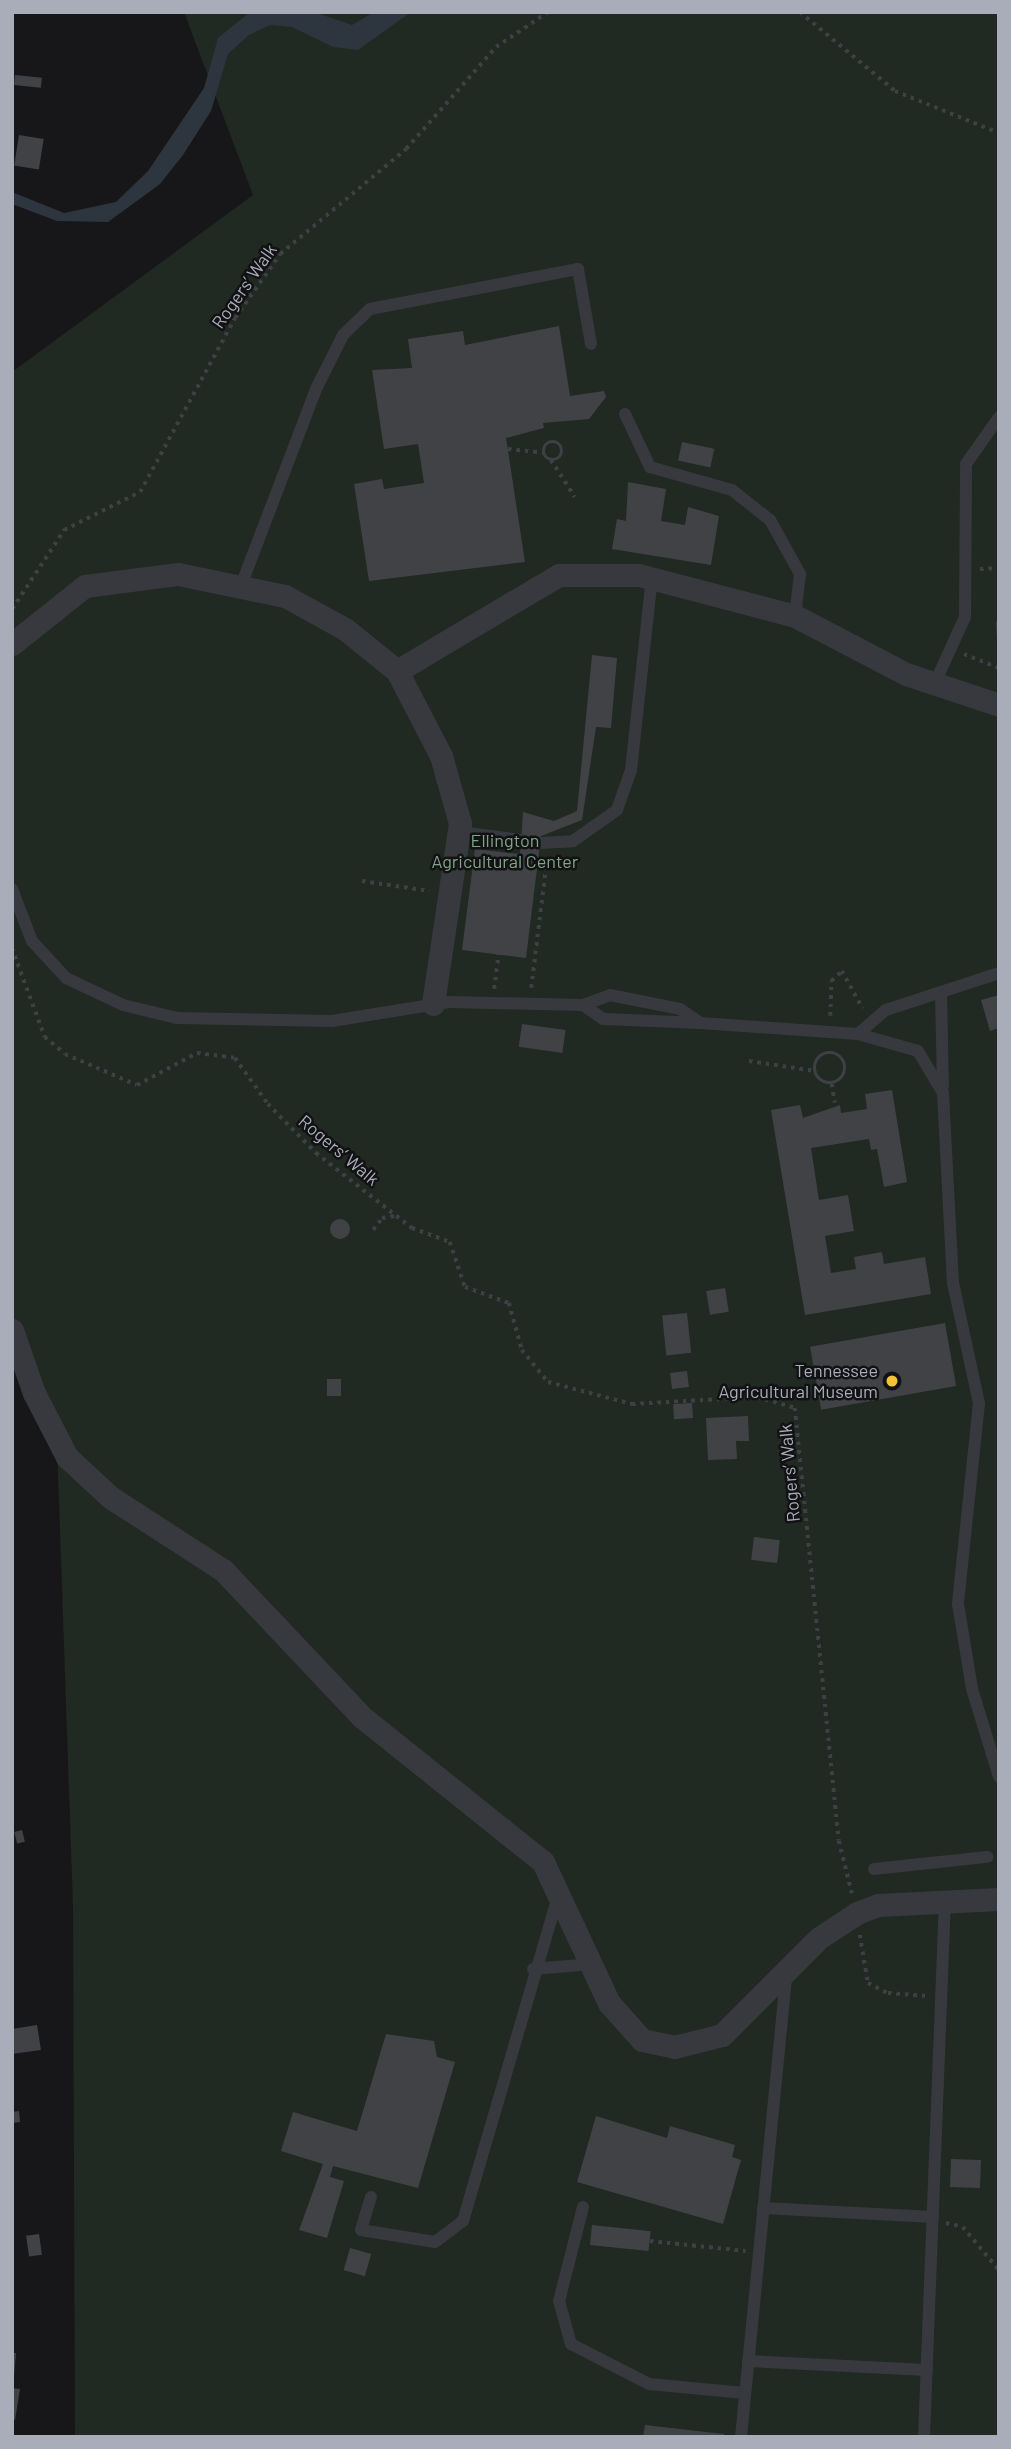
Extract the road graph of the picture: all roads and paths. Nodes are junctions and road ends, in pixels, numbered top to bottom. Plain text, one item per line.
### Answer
1 (548, 12) edge
2 (800, 12) edge
3 (999, 132) edge
4 (590, 344) dead end
5 (625, 414) dead end
6 (999, 418) edge
7 (508, 449) dead end
8 (544, 453) junction
9 (551, 460) junction
10 (575, 497) dead end
11 (652, 577) junction
12 (242, 583) junction
13 (12, 609) edge
14 (795, 616) junction
15 (12, 644) edge
16 (949, 648) junction
17 (999, 668) edge
18 (397, 671) junction
19 (933, 685) junction
20 (999, 705) edge
21 (460, 832) junction
22 (522, 840) dead end
23 (544, 844) joint
24 (362, 881) dead end
25 (12, 889) edge
26 (452, 894) junction
27 (12, 948) edge
28 (498, 954) dead end
29 (999, 973) edge
30 (940, 993) junction
31 (492, 1001) junction
32 (529, 1003) junction
33 (433, 1004) junction
34 (583, 1005) junction
35 (869, 1021) junction
36 (701, 1023) junction
37 (858, 1034) junction
38 (830, 1036) junction
39 (829, 1053) junction
40 (749, 1061) dead end
41 (815, 1071) junction
42 (832, 1084) junction
43 (943, 1093) junction
44 (835, 1103) dead end
45 (397, 1216) junction
46 (373, 1230) dead end
47 (12, 1330) edge
48 (999, 1777) edge
49 (987, 1857) dead end
50 (874, 1869) dead end
51 (560, 1890) junction
52 (999, 1899) edge
53 (945, 1901) junction
54 (857, 1913) junction
55 (592, 1964) junction
56 (533, 1969) junction
57 (787, 1971) junction
58 (941, 1997) junction
59 (371, 2197) dead end
60 (583, 2207) dead end
61 (763, 2208) junction
62 (933, 2217) junction
63 (650, 2241) dead end
64 (759, 2252) junction
65 (748, 2361) junction
66 (927, 2370) junction
67 (745, 2393) junction
68 (741, 2437) edge
69 (924, 2437) edge

1 - 13 path, Rogers’ Walk
2 - 3 path
4 - 12 lane
5 - 14 lane
6 - 16 lane
7 - 8 path
8 - 9 path
8 - 9 path
9 - 10 path
11 - 14 street
11 - 18 street
11 - 23 lane
12 - 15 street
12 - 18 street
14 - 19 street
16 - 17 path
16 - 19 lane
18 - 21 street
19 - 20 street
21 - 22 lane
21 - 26 street
23 - 32 path
24 - 26 path
25 - 33 lane
26 - 33 street
27 - 45 path, Rogers’ Walk
28 - 31 path
29 - 30 lane
30 - 35 lane
30 - 43 lane
31 - 32 lane
31 - 33 lane
32 - 34 lane
34 - 36 lane
34 - 36 lane
35 - 37 lane
35 - 38 path
36 - 38 lane
37 - 38 lane
37 - 43 lane
38 - 39 path
39 - 41 path
39 - 42 path
40 - 41 path
41 - 42 path
42 - 44 path
43 - 48 lane
45 - 46 path
45 - 54 path, Rogers’ Walk
47 - 51 street
49 - 50 lane
51 - 55 street
51 - 56 lane
52 - 53 street
53 - 54 street
53 - 58 lane
54 - 57 street
54 - 58 path, Rogers’ Walk
55 - 56 lane
55 - 57 street
56 - 59 lane
57 - 61 lane
58 - 62 lane
60 - 67 lane
61 - 62 lane
61 - 64 lane
62 - 66 lane
63 - 64 path
64 - 65 lane
65 - 66 lane
65 - 67 lane
66 - 69 lane
67 - 68 lane

